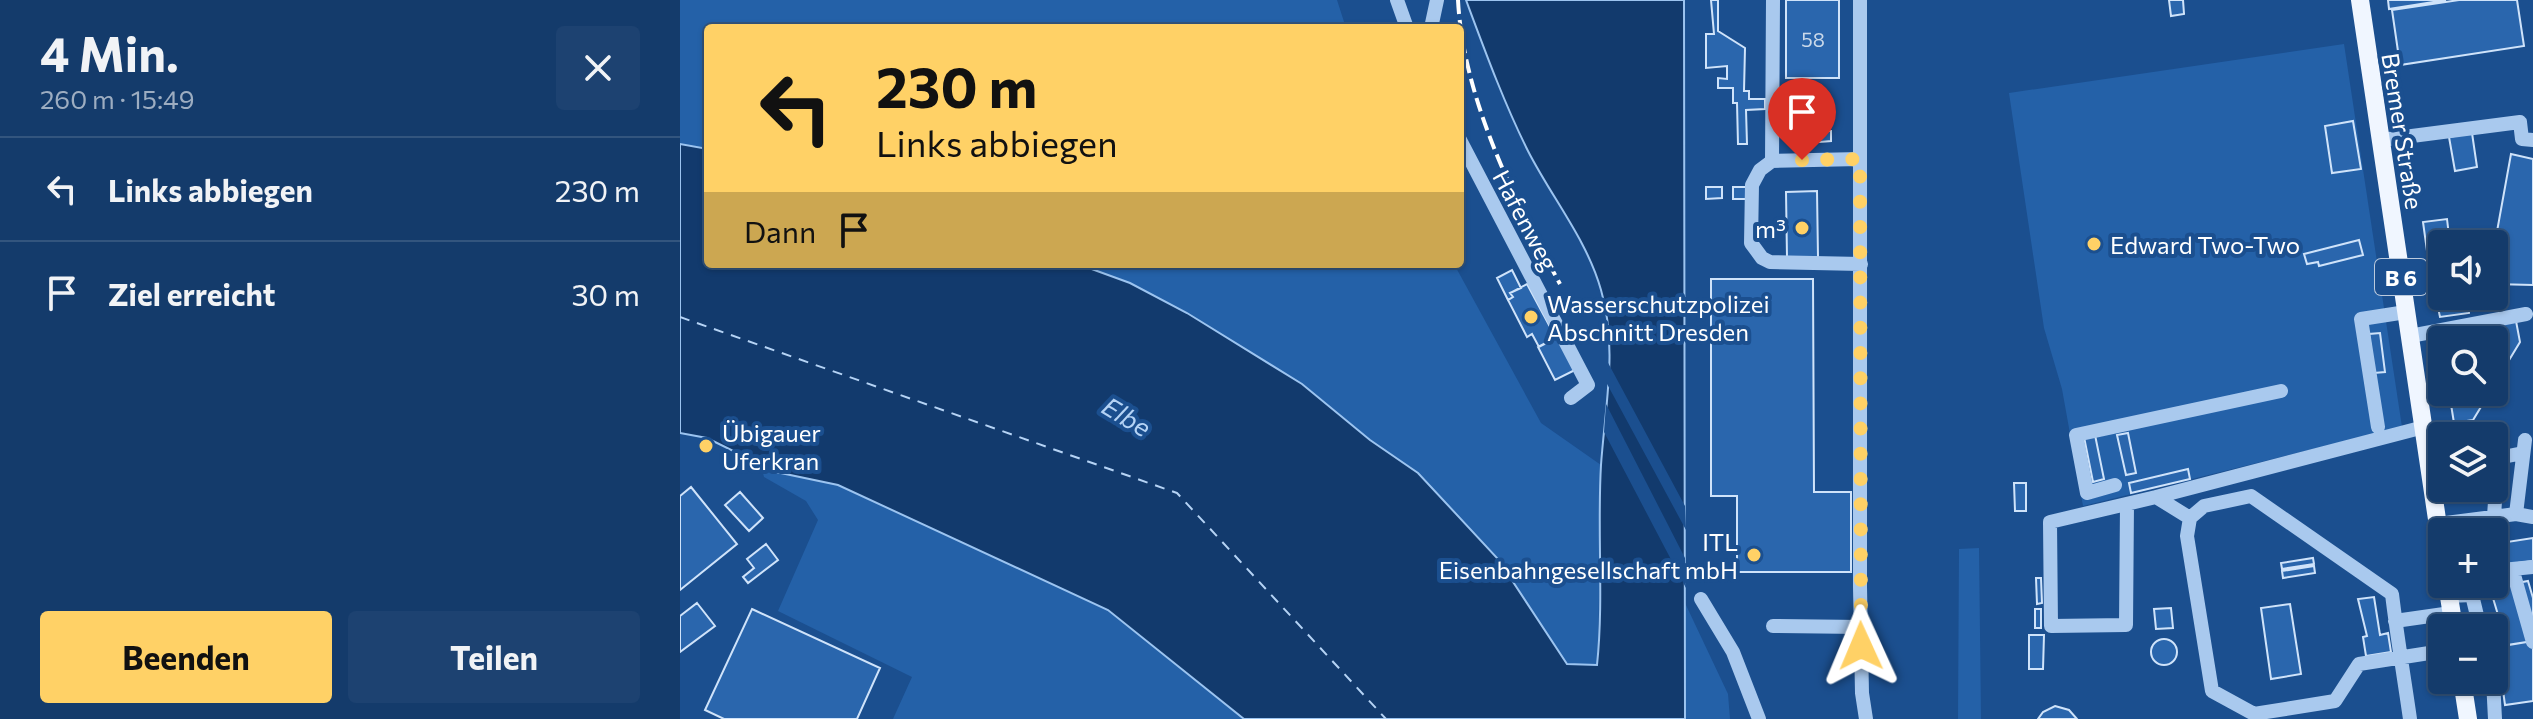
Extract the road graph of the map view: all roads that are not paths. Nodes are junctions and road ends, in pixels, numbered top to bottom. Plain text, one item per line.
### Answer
1 (1397, 0) edge
2 (1437, 0) edge
3 (1773, 0) edge
4 (1860, 0) edge
5 (2360, 0) edge
6 (1406, 24) edge
7 (1432, 24) edge
8 (2381, 140) junction
9 (2533, 140) edge
10 (1464, 148) edge
11 (1860, 159) junction
12 (1772, 161) junction
13 (1861, 264) junction
14 (2406, 312) junction
15 (2526, 314) dead end
16 (2410, 336) junction
17 (2281, 391) dead end
18 (1571, 398) dead end
19 (2378, 427) dead end
20 (2424, 427) junction
21 (2115, 485) dead end
22 (2156, 497) junction
23 (2127, 504) junction
24 (2516, 514) junction
25 (2494, 516) junction
26 (2533, 517) edge
27 (2190, 518) junction
28 (2437, 518) edge
29 (2480, 518) edge
30 (2533, 567) edge
31 (2508, 571) edge
32 (2508, 575) edge
33 (2450, 598) edge
34 (1701, 599) dead end
35 (2395, 621) junction
36 (1773, 626) dead end
37 (1861, 627) junction
38 (2533, 642) edge
39 (2428, 653) edge
40 (2401, 658) junction
41 (2464, 694) edge
42 (2494, 694) edge
43 (1759, 719) edge
44 (1866, 719) edge
45 (2410, 719) edge
46 (2468, 719) edge
47 (2495, 719) edge

1 - 6 street
2 - 7 street
3 - 12 street
4 - 11 street
5 - 8 main road, Bremer Straße / B 6
8 - 9 street
8 - 14 main road, Bremer Straße / B 6
10 - 18 street, Hafenweg
11 - 12 street
11 - 13 street
12 - 13 street
13 - 37 street
14 - 16 main road, Bremer Straße / B 6
14 - 19 street
15 - 16 street
16 - 20 main road, Bremer Straße / B 6
17 - 21 street
20 - 22 street
20 - 28 main road, Bremer Straße / B 6
22 - 23 street
22 - 27 street
23 - 23 street
24 - 25 street
24 - 25 street
24 - 26 street
25 - 29 street
27 - 35 street
27 - 40 street
30 - 31 street
32 - 38 street
33 - 35 street
34 - 43 street
35 - 40 street
36 - 37 street
37 - 44 street
39 - 40 street
40 - 45 street
41 - 46 main road
42 - 47 street

